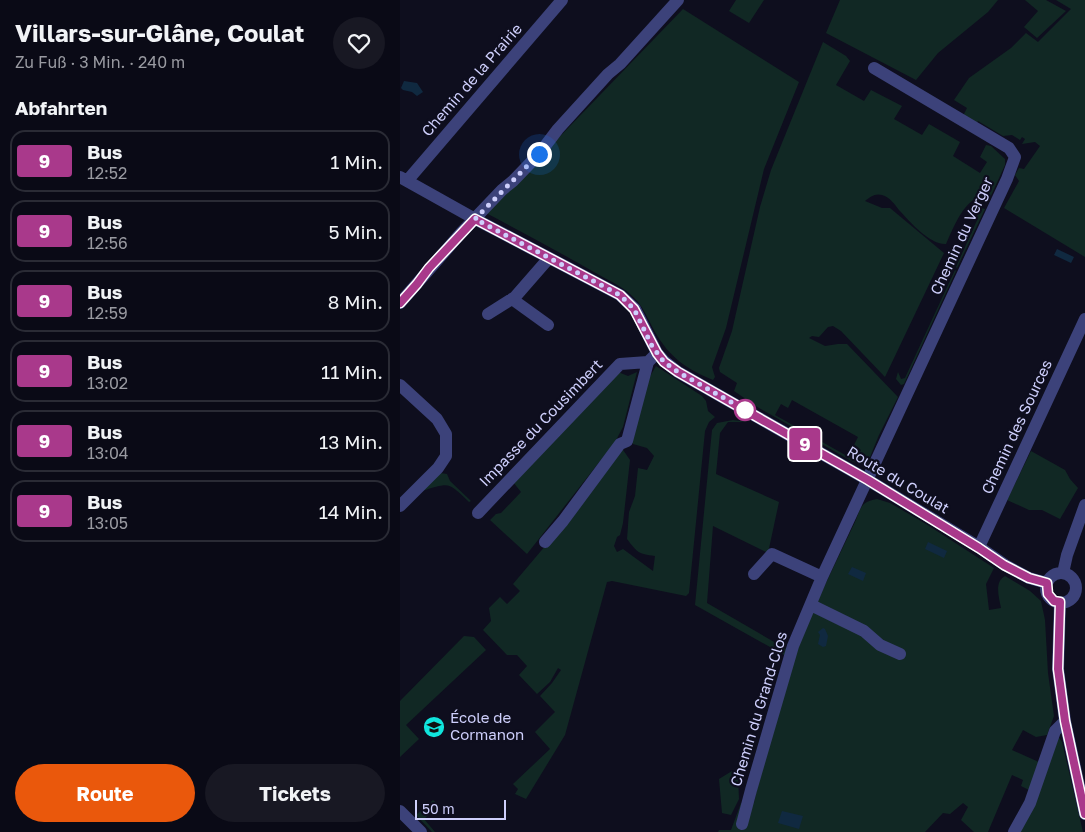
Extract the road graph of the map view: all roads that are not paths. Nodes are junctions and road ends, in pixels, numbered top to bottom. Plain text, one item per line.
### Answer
1 (562, 0) edge
2 (678, 0) edge
3 (874, 68) dead end
4 (404, 179) edge
5 (475, 219) junction
6 (549, 258) junction
7 (512, 299) junction
8 (400, 303) edge
9 (488, 314) dead end
10 (1085, 319) edge
11 (548, 325) dead end
12 (652, 357) junction
13 (400, 385) edge
14 (868, 480) junction
15 (1085, 505) edge
16 (400, 506) edge
17 (478, 513) dead end
18 (545, 542) dead end
19 (979, 548) junction
20 (1062, 573) junction
21 (754, 574) dead end
22 (822, 577) junction
23 (1047, 583) junction
24 (1080, 592) edge
25 (1060, 602) junction
26 (811, 605) junction
27 (900, 654) dead end
28 (1065, 721) junction
29 (400, 810) edge
30 (1085, 814) edge
31 (742, 824) dead end
32 (420, 832) edge
33 (1014, 832) edge

1 - 4 street, Chemin de la Prairie
2 - 5 street
3 - 14 street, Chemin du Verger
4 - 5 street, Route du Coulat
5 - 6 street, Route du Coulat
5 - 8 street
6 - 7 street
6 - 12 street, Route du Coulat
7 - 9 street
7 - 11 street
10 - 19 street, Chemin des Sources
12 - 14 street, Route du Coulat
12 - 17 street, Impasse du Cousimbert
12 - 18 street
13 - 16 street
14 - 19 street, Route du Coulat
14 - 22 street, Chemin du Grand-Clos
15 - 20 street
19 - 23 street, Route du Coulat
20 - 23 street
20 - 24 street
21 - 22 street
22 - 26 street, Chemin du Grand-Clos
23 - 25 street
24 - 25 street
25 - 28 street
26 - 27 street
26 - 31 street, Chemin du Grand-Clos
28 - 30 street
28 - 33 street
29 - 32 street

